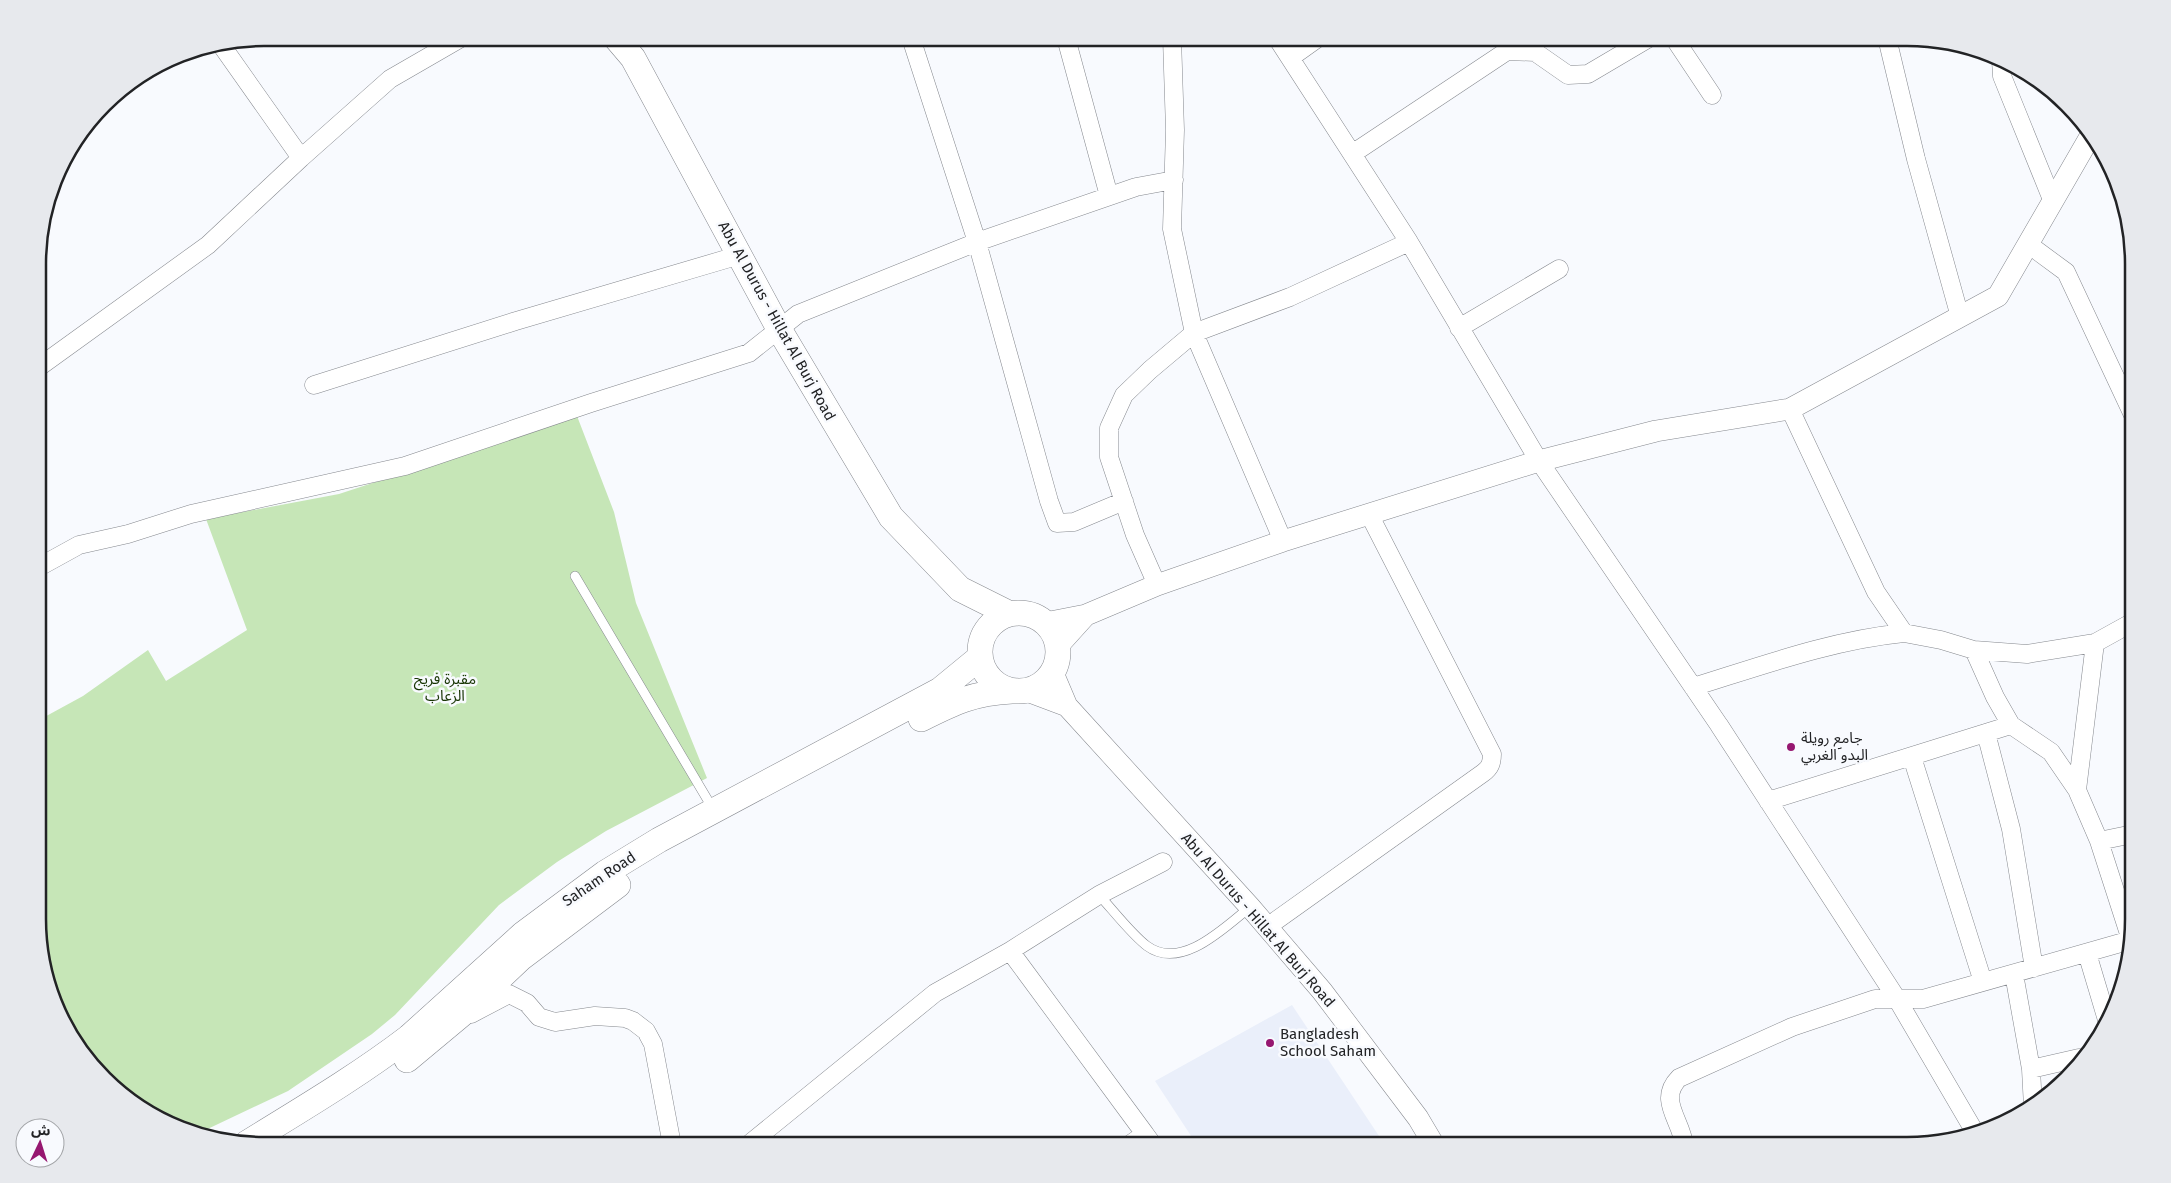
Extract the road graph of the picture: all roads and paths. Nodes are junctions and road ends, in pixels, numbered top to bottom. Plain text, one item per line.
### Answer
1 (447, 46) edge
2 (623, 46) edge
3 (914, 46) edge
4 (1068, 46) edge
5 (1172, 46) edge
6 (1282, 46) edge
7 (1307, 46) edge
8 (1635, 46) edge
9 (1679, 46) edge
10 (1888, 46) edge
11 (225, 50) edge
12 (1290, 58) junction
13 (2002, 68) edge
14 (1712, 95) dead end
15 (2088, 144) edge
16 (1352, 154) junction
17 (301, 158) junction
18 (1174, 180) junction
19 (1109, 196) junction
20 (2053, 202) junction
21 (977, 242) junction
22 (1408, 242) junction
23 (2028, 244) junction
24 (740, 255) junction
25 (1559, 269) dead end
26 (1960, 317) junction
27 (1459, 328) junction
28 (779, 329) junction
29 (1194, 333) junction
30 (46, 362) edge
31 (314, 385) dead end
32 (2125, 386) edge
33 (1790, 409) junction
34 (1539, 461) junction
35 (1124, 501) junction
36 (1370, 514) junction
37 (1283, 540) junction
38 (46, 563) edge
39 (575, 576) dead end
40 (1157, 585) junction
41 (960, 589) junction
42 (1010, 614) junction
43 (1086, 615) junction
44 (1045, 622) junction
45 (2125, 628) edge
46 (1904, 633) junction
47 (2095, 643) junction
48 (1058, 646) junction
49 (981, 647) junction
50 (1974, 650) junction
51 (1052, 673) junction
52 (1693, 686) junction
53 (1019, 691) junction
54 (1067, 706) junction
55 (2011, 725) junction
56 (1986, 734) junction
57 (1912, 757) junction
58 (2077, 790) junction
59 (1768, 800) junction
60 (714, 811) junction
61 (2125, 836) edge
62 (2099, 841) junction
63 (1163, 862) dead end
64 (1099, 895) junction
65 (1250, 907) junction
66 (2125, 921) edge
67 (1267, 926) junction
68 (2123, 942) edge
69 (1010, 951) junction
70 (2087, 953) junction
71 (2034, 968) junction
72 (2014, 974) junction
73 (1983, 982) junction
74 (1897, 999) junction
75 (2104, 1010) edge
76 (446, 1028) junction
77 (2073, 1059) edge
78 (2031, 1069) junction
79 (2032, 1097) edge
80 (1972, 1127) edge
81 (258, 1137) edge
82 (289, 1137) edge
83 (671, 1137) edge
84 (764, 1137) edge
85 (1147, 1137) edge
86 (1429, 1137) edge
87 (1683, 1137) edge

1 - 17 street
2 - 24 main road, Abu Al Durus - Hillat Al Burj Road
3 - 21 street
4 - 19 street
5 - 18 street
6 - 12 street
7 - 12 street
8 - 16 street
9 - 14 street
10 - 26 street
11 - 17 street
12 - 16 street
13 - 20 street
15 - 20 street
16 - 22 street
17 - 30 street
18 - 19 street
18 - 29 street
19 - 21 street
20 - 23 street
21 - 28 street
21 - 35 street
22 - 27 street
22 - 29 street
23 - 26 street
23 - 32 street
24 - 28 main road, Abu Al Durus - Hillat Al Burj Road
24 - 31 street
25 - 27 street
26 - 33 street
27 - 34 street
28 - 38 street
28 - 41 main road, Abu Al Durus - Hillat Al Burj Road
29 - 35 street
29 - 37 street
33 - 34 street
33 - 46 street
34 - 36 street
34 - 52 street
35 - 40 street
36 - 37 street
36 - 67 street
37 - 40 street
39 - 60 lane
40 - 43 street
41 - 42 main road, Abu Al Durus - Hillat Al Burj Road
41 - 49 main road, Abu Al Durus - Hillat Al Burj Road
42 - 44 main road
42 - 49 main road
43 - 44 street
43 - 48 street
44 - 48 main road
45 - 47 street
46 - 50 street
46 - 52 street
47 - 50 street
47 - 58 street
48 - 51 main road
49 - 53 main road
49 - 60 main road, Saham Road
50 - 55 street
51 - 53 main road
51 - 54 street, Abu Al Durus - Hillat Al Burj Road
52 - 59 street
53 - 54 street, Abu Al Durus - Hillat Al Burj Road
53 - 76 main road, Saham Road
54 - 65 street, Abu Al Durus - Hillat Al Burj Road
55 - 56 street
55 - 58 street
56 - 57 street
56 - 71 street
57 - 59 street
57 - 73 street
58 - 62 street
59 - 74 street
60 - 81 main road, Saham Road
61 - 62 street
62 - 66 street
63 - 64 street
64 - 65 lane
64 - 69 street
65 - 67 street, Abu Al Durus - Hillat Al Burj Road
67 - 86 street, Abu Al Durus - Hillat Al Burj Road
68 - 70 street
69 - 84 street
69 - 85 street
70 - 71 street
70 - 75 street
71 - 72 street
72 - 73 street
72 - 78 street
73 - 74 street
74 - 80 street
74 - 87 street
76 - 82 main road, Saham Road
76 - 83 street
77 - 78 street
78 - 79 street

